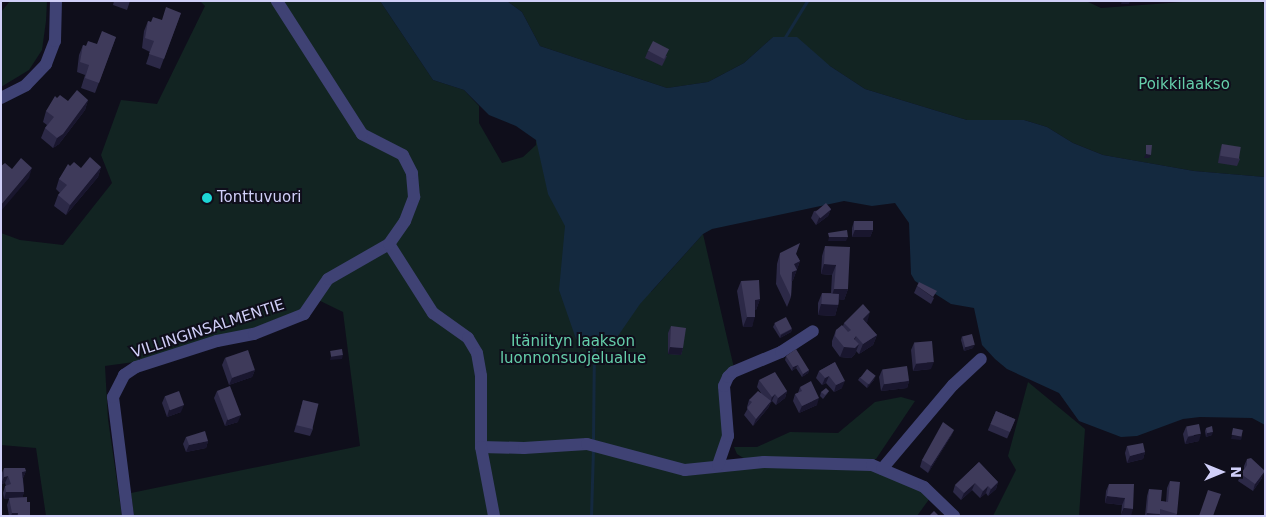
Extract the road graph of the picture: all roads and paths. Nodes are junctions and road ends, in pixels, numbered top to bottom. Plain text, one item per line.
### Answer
1 (56, 1) edge
2 (277, 1) edge
3 (1, 98) edge
4 (389, 244) junction
5 (814, 331) dead end
6 (981, 359) dead end
7 (481, 447) junction
8 (718, 465) junction
9 (882, 469) junction
10 (128, 516) edge
11 (494, 516) edge
12 (954, 516) edge

1 - 3 street
2 - 4 street
4 - 7 street
4 - 10 street, VILLINGINSALMENTIE
5 - 8 street
6 - 9 street
7 - 8 street
7 - 11 street
8 - 9 street
9 - 12 street

